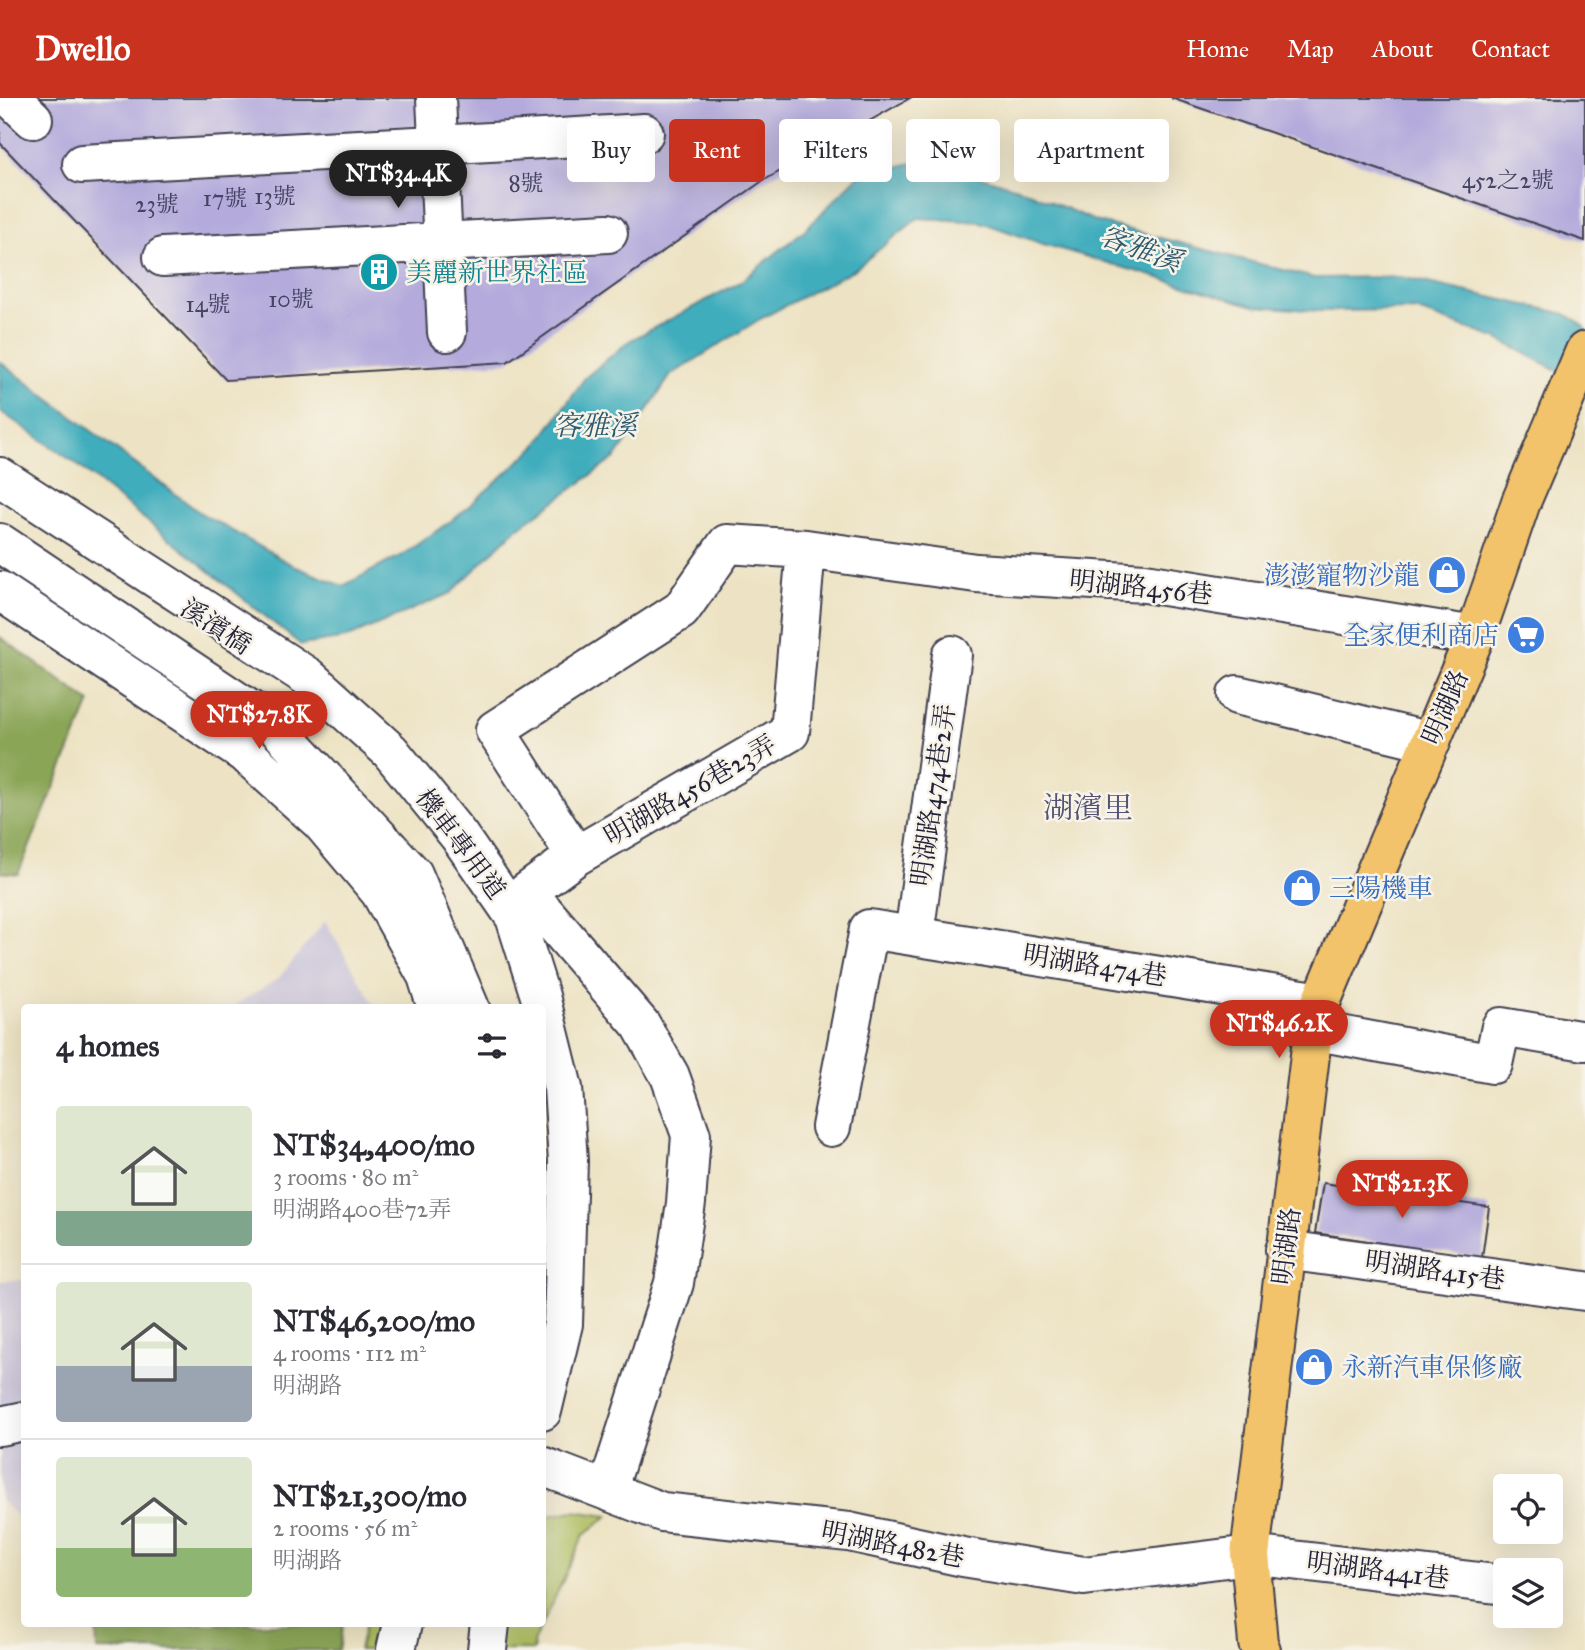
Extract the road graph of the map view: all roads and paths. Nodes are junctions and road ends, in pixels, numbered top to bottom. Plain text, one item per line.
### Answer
1 (436, 98) edge
2 (567, 138) edge
3 (438, 146) junction
4 (82, 164) dead end
5 (608, 233) dead end
6 (442, 240) junction
7 (163, 257) dead end
8 (447, 332) dead end
9 (1585, 351) edge
10 (0, 477) edge
11 (0, 486) edge
12 (0, 543) edge
13 (806, 549) junction
14 (0, 591) edge
15 (1475, 636) junction
16 (952, 655) dead end
17 (1237, 695) dead end
18 (1431, 741) junction
19 (576, 856) junction
20 (914, 936) junction
21 (436, 1004) edge
22 (468, 1004) edge
23 (535, 1004) edge
24 (542, 1004) edge
25 (1317, 1016) junction
26 (546, 1025) edge
27 (1585, 1041) edge
28 (546, 1048) edge
29 (559, 1089) junction
30 (831, 1127) dead end
31 (546, 1248) edge
32 (1285, 1250) junction
33 (1585, 1291) edge
34 (546, 1394) edge
35 (21, 1422) edge
36 (0, 1426) edge
37 (546, 1468) edge
38 (607, 1491) junction
39 (1250, 1555) junction
40 (1493, 1584) edge
41 (400, 1627) edge
42 (416, 1627) edge
43 (476, 1627) edge
44 (490, 1627) edge
45 (396, 1650) edge
46 (412, 1650) edge
47 (473, 1650) edge
48 (486, 1650) edge
49 (1261, 1650) edge

1 - 3 street
2 - 3 street
3 - 4 street
3 - 6 street
5 - 6 street
6 - 7 street
6 - 8 street
9 - 15 main road, 明湖路
10 - 24 street, 機車專用道
11 - 23 street, 溪濱橋
12 - 22 street, 溪濱橋
13 - 15 street, 明湖路456巷
13 - 19 street, 明湖路456巷23弄
13 - 19 street, 明湖路456巷
14 - 21 street
15 - 18 main road, 明湖路
16 - 20 street, 明湖路474巷2弄
17 - 18 street
18 - 25 main road, 明湖路
19 - 38 street
20 - 25 street, 明湖路474巷
20 - 30 street, 明湖路474巷
25 - 27 street, 明湖路474巷
25 - 32 main road, 明湖路
26 - 29 street, 機車專用道
28 - 29 street
29 - 31 street
29 - 34 street, 機車專用道
32 - 33 street, 明湖路415巷
32 - 39 main road, 明湖路
35 - 36 street
37 - 38 street, 明湖路482巷
38 - 39 street, 明湖路482巷
39 - 40 street, 明湖路441巷
39 - 49 main road, 明湖路
41 - 45 street
42 - 46 street
43 - 47 street
44 - 48 street

